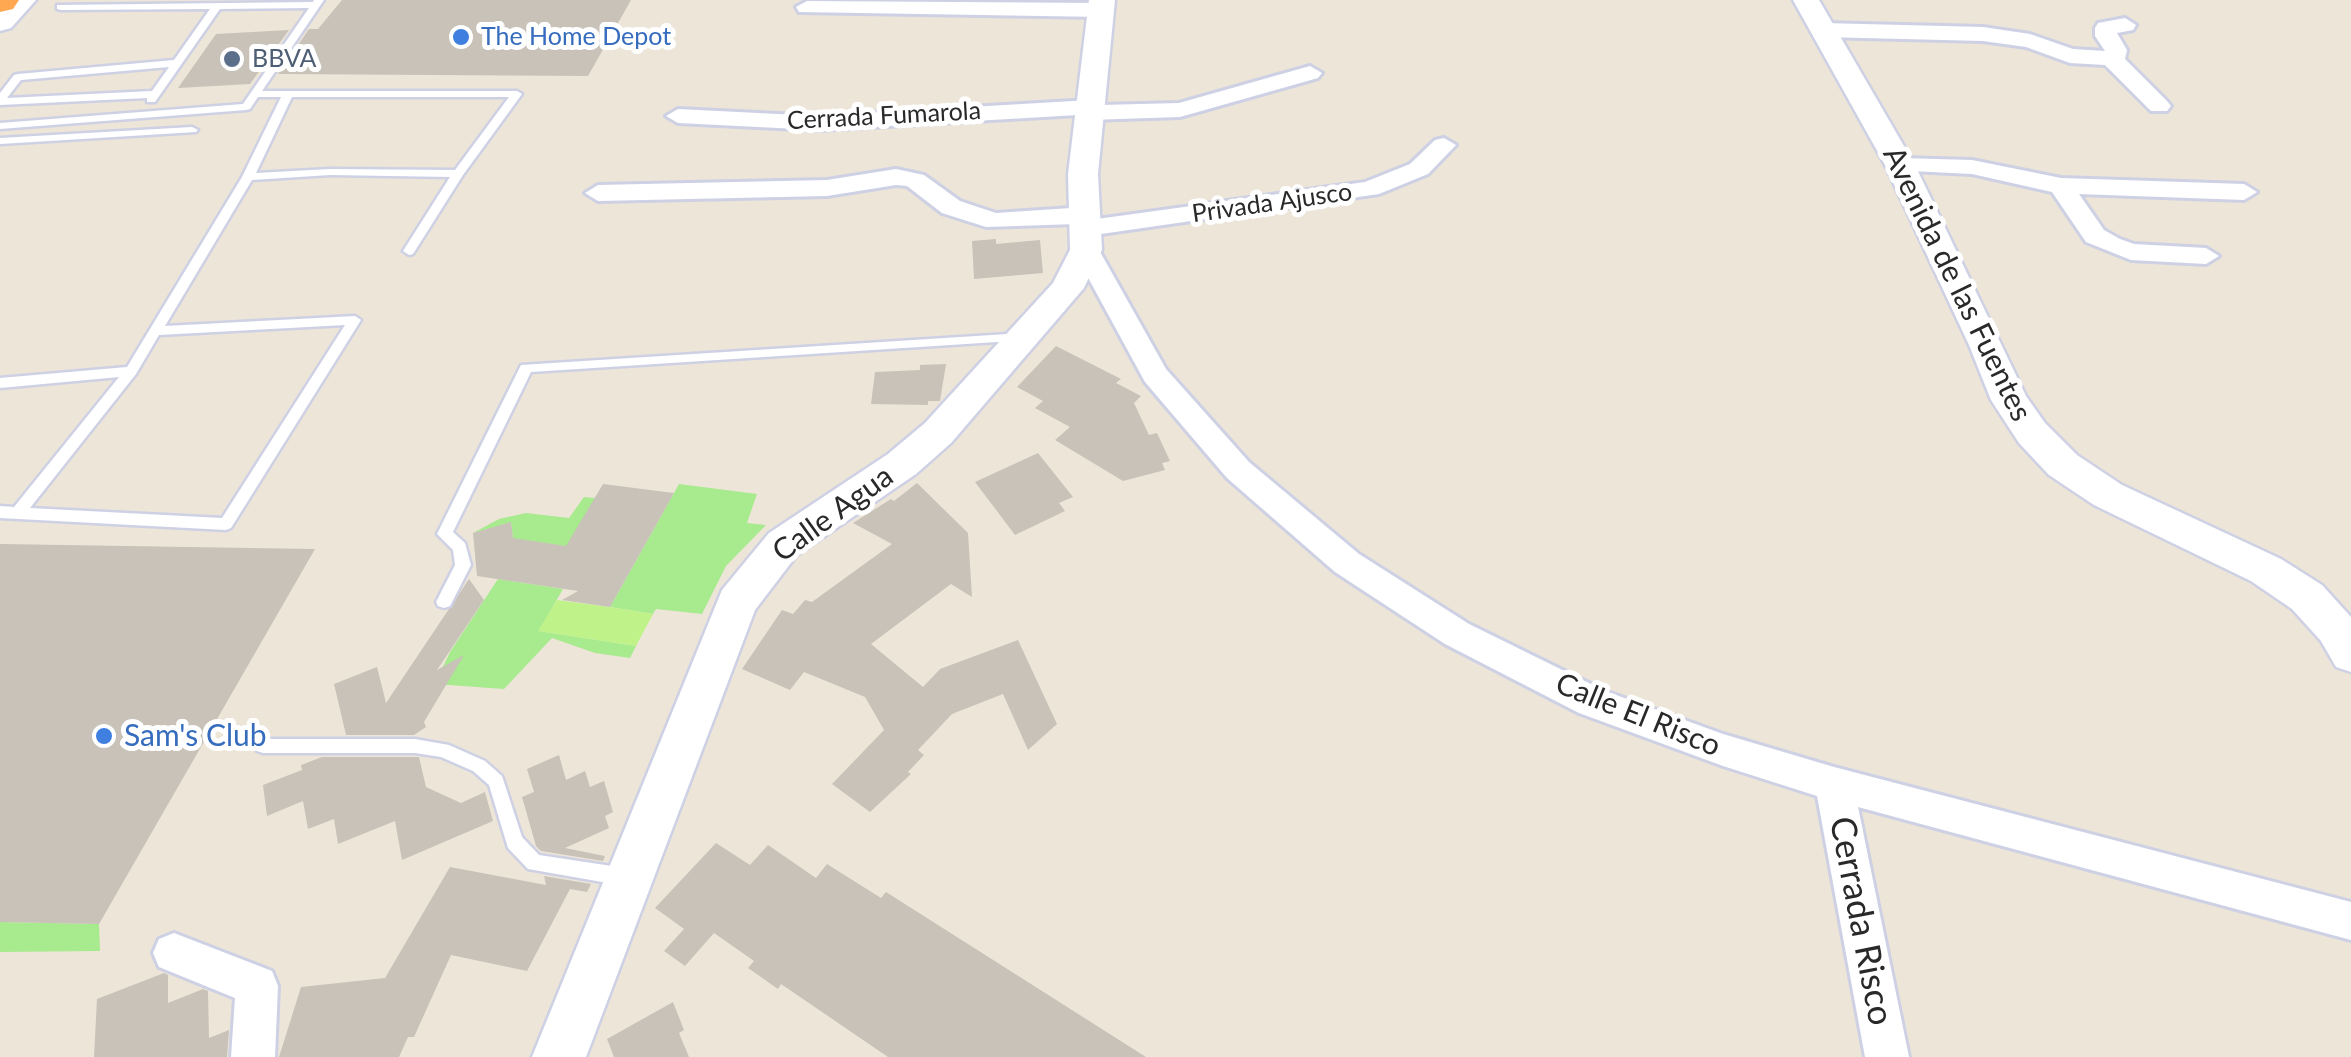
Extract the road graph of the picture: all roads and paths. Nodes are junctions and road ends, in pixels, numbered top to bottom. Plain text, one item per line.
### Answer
1 (317, 3) edge
2 (1102, 5) edge
3 (218, 6) junction
4 (61, 7) dead end
5 (807, 8) dead end
6 (1828, 20) edge
7 (2125, 25) dead end
8 (2110, 58) junction
9 (176, 62) junction
10 (1310, 72) dead end
11 (155, 94) junction
12 (255, 94) junction
13 (288, 94) junction
14 (0, 101) edge
15 (2159, 106) dead end
16 (1090, 110) junction
17 (141, 116) junction
18 (678, 116) dead end
19 (0, 126) edge
20 (192, 130) dead end
21 (0, 141) edge
22 (1444, 145) dead end
23 (1900, 165) junction
24 (458, 174) junction
25 (248, 177) junction
26 (2061, 186) junction
27 (598, 192) dead end
28 (2244, 192) dead end
29 (1086, 231) junction
30 (409, 251) dead end
31 (2206, 256) dead end
32 (155, 331) junction
33 (1027, 337) junction
34 (131, 371) junction
35 (0, 383) edge
36 (0, 512) edge
37 (18, 513) junction
38 (444, 602) dead end
39 (2351, 654) edge
40 (263, 746) dead end
41 (1834, 784) junction
42 (630, 878) junction
43 (2351, 921) edge
44 (174, 953) dead end
45 (253, 1057) edge
46 (559, 1057) edge
47 (1888, 1057) edge

1 - 3 lane
1 - 12 lane
2 - 5 street
2 - 16 street
3 - 4 lane
3 - 9 lane
6 - 8 street
6 - 23 street, Avenida de las Fuentes
7 - 8 street
8 - 15 street
9 - 11 lane
9 - 14 lane
10 - 16 street, Cerrada Fumarola
11 - 14 lane
11 - 17 lane
12 - 13 lane
12 - 17 lane
13 - 24 lane
13 - 25 lane
16 - 18 street, Cerrada Fumarola
16 - 29 street
17 - 19 lane
20 - 21 lane
22 - 29 street, Privada Ajusco
23 - 26 street
23 - 39 street, Avenida de las Fuentes
24 - 25 lane
24 - 30 lane
25 - 32 lane
26 - 28 street
26 - 31 street
27 - 29 street, Privada Ajusco
29 - 33 street, Calle Agua
29 - 41 street, Calle El Risco
32 - 34 lane
32 - 37 lane
33 - 38 lane
33 - 42 street, Calle Agua
34 - 35 lane
34 - 37 lane
36 - 37 lane
40 - 42 lane
41 - 43 street, Calle El Risco
41 - 47 street, Cerrada Risco
42 - 46 street, Calle Agua
44 - 45 street

